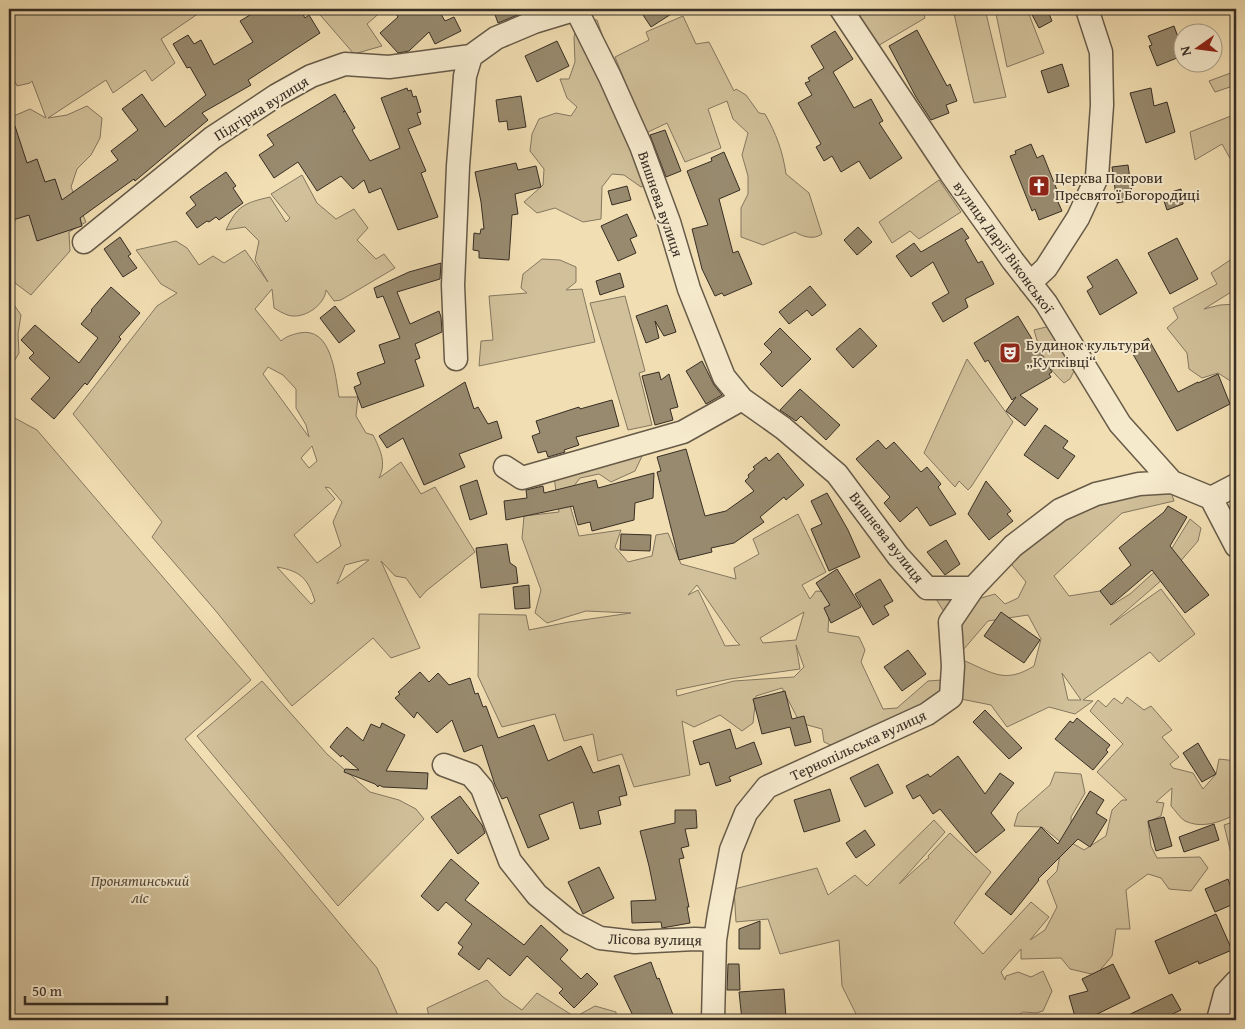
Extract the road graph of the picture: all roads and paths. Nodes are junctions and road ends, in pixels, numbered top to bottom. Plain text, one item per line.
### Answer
1 (576, 9) edge
2 (841, 9) edge
3 (1087, 9) edge
4 (471, 56) junction
5 (84, 242) dead end
6 (1030, 283) junction
7 (456, 359) dead end
8 (742, 399) junction
9 (505, 467) dead end
10 (1172, 482) junction
11 (1236, 485) edge
12 (1211, 498) junction
13 (1236, 546) edge
14 (973, 588) junction
15 (444, 765) dead end
16 (715, 940) junction
17 (1236, 982) edge
18 (714, 1020) edge
19 (1218, 1020) edge

1 - 4 street, Підгірна вулиця
1 - 8 street, Вишнева вулиця
2 - 6 street, вулиця Дарії Віконської
3 - 6 street
4 - 5 street, Підгірна вулиця
4 - 7 street
6 - 10 street, вулиця Дарії Віконської
8 - 9 street
8 - 14 street, Вишнева вулиця
10 - 12 street, Тернопільська вулиця
10 - 14 street, Тернопільська вулиця
11 - 12 street
12 - 13 street
14 - 16 street, Тернопільська вулиця
15 - 16 street, Лісова вулиця
16 - 18 street, Тернопільська вулиця
17 - 19 street

